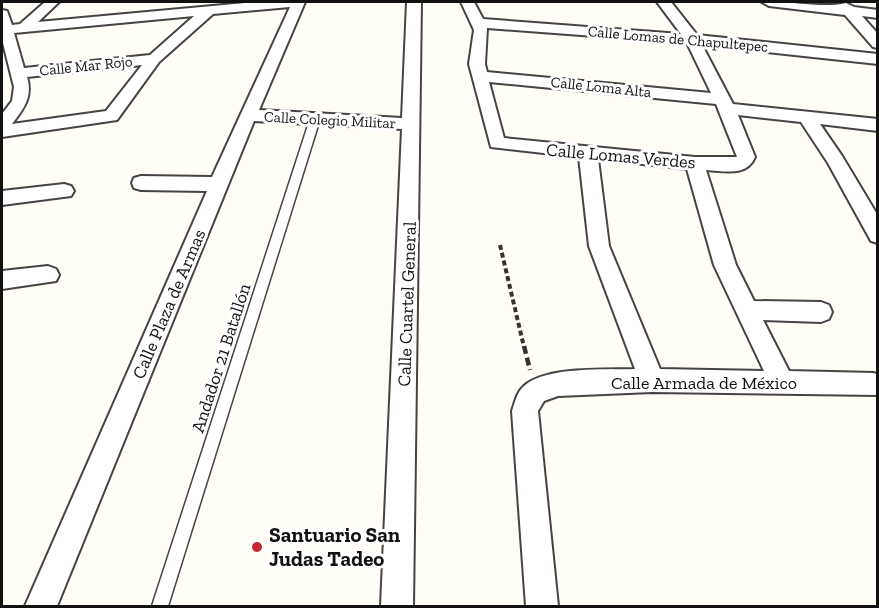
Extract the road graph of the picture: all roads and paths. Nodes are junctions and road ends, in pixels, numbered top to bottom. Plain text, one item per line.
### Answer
1 (52, 2) edge
2 (133, 2) edge
3 (297, 2) edge
4 (414, 2) edge
5 (468, 2) edge
6 (664, 2) edge
7 (769, 2) edge
8 (845, 6) edge
9 (209, 10) junction
10 (878, 15) edge
11 (118, 19) junction
12 (478, 23) junction
13 (2, 27) edge
14 (26, 27) junction
15 (692, 39) junction
16 (878, 44) edge
17 (154, 59) junction
18 (878, 59) edge
19 (18, 73) junction
20 (480, 76) junction
21 (724, 104) junction
22 (248, 115) junction
23 (315, 119) junction
24 (807, 119) junction
25 (412, 124) junction
26 (878, 125) edge
27 (2, 126) edge
28 (2, 131) edge
29 (588, 153) junction
30 (694, 163) junction
31 (141, 183) dead end
32 (219, 184) junction
33 (64, 191) dead end
34 (2, 198) edge
35 (878, 235) edge
36 (500, 245) dead end
37 (48, 275) dead end
38 (2, 280) edge
39 (745, 310) junction
40 (821, 312) dead end
41 (652, 380) junction
42 (782, 383) junction
43 (874, 385) dead end
44 (535, 392) junction
45 (41, 606) edge
46 (160, 606) edge
47 (397, 606) edge
48 (542, 606) edge

1 - 14 street
2 - 11 street
3 - 9 street
3 - 22 street, Calle Plaza de Armas
4 - 25 street, Calle Cuartel General
5 - 12 street
6 - 15 street
7 - 8 street
8 - 10 street
8 - 16 street
9 - 11 street
9 - 17 street
11 - 14 street
12 - 15 street, Calle Lomas de Chapultepec
12 - 20 street
13 - 14 street
13 - 19 street
15 - 18 street, Calle Lomas de Chapultepec
15 - 21 street
17 - 19 street, Calle Mar Rojo
17 - 28 street
19 - 27 street
20 - 21 street, Calle Loma Alta
20 - 29 street, Calle Lomas Verdes
21 - 24 street, Calle Loma Alta
21 - 30 street, Calle Lomas Verdes
22 - 23 street, Calle Colegio Militar
22 - 32 street, Calle Plaza de Armas
23 - 25 street, Calle Colegio Militar
23 - 46 lane, Andador 21 Batallón
24 - 26 street, Calle Loma Alta
24 - 35 street
25 - 47 street, Calle Cuartel General
29 - 30 street, Calle Lomas Verdes
29 - 41 street
30 - 39 street
31 - 32 street
32 - 45 street, Calle Plaza de Armas
33 - 34 street
36 - 44 path
37 - 38 street
39 - 40 street
39 - 42 street
41 - 42 street, Calle Armada de México
41 - 44 street, Calle Armada de México
42 - 43 street, Calle Armada de México
44 - 48 street

